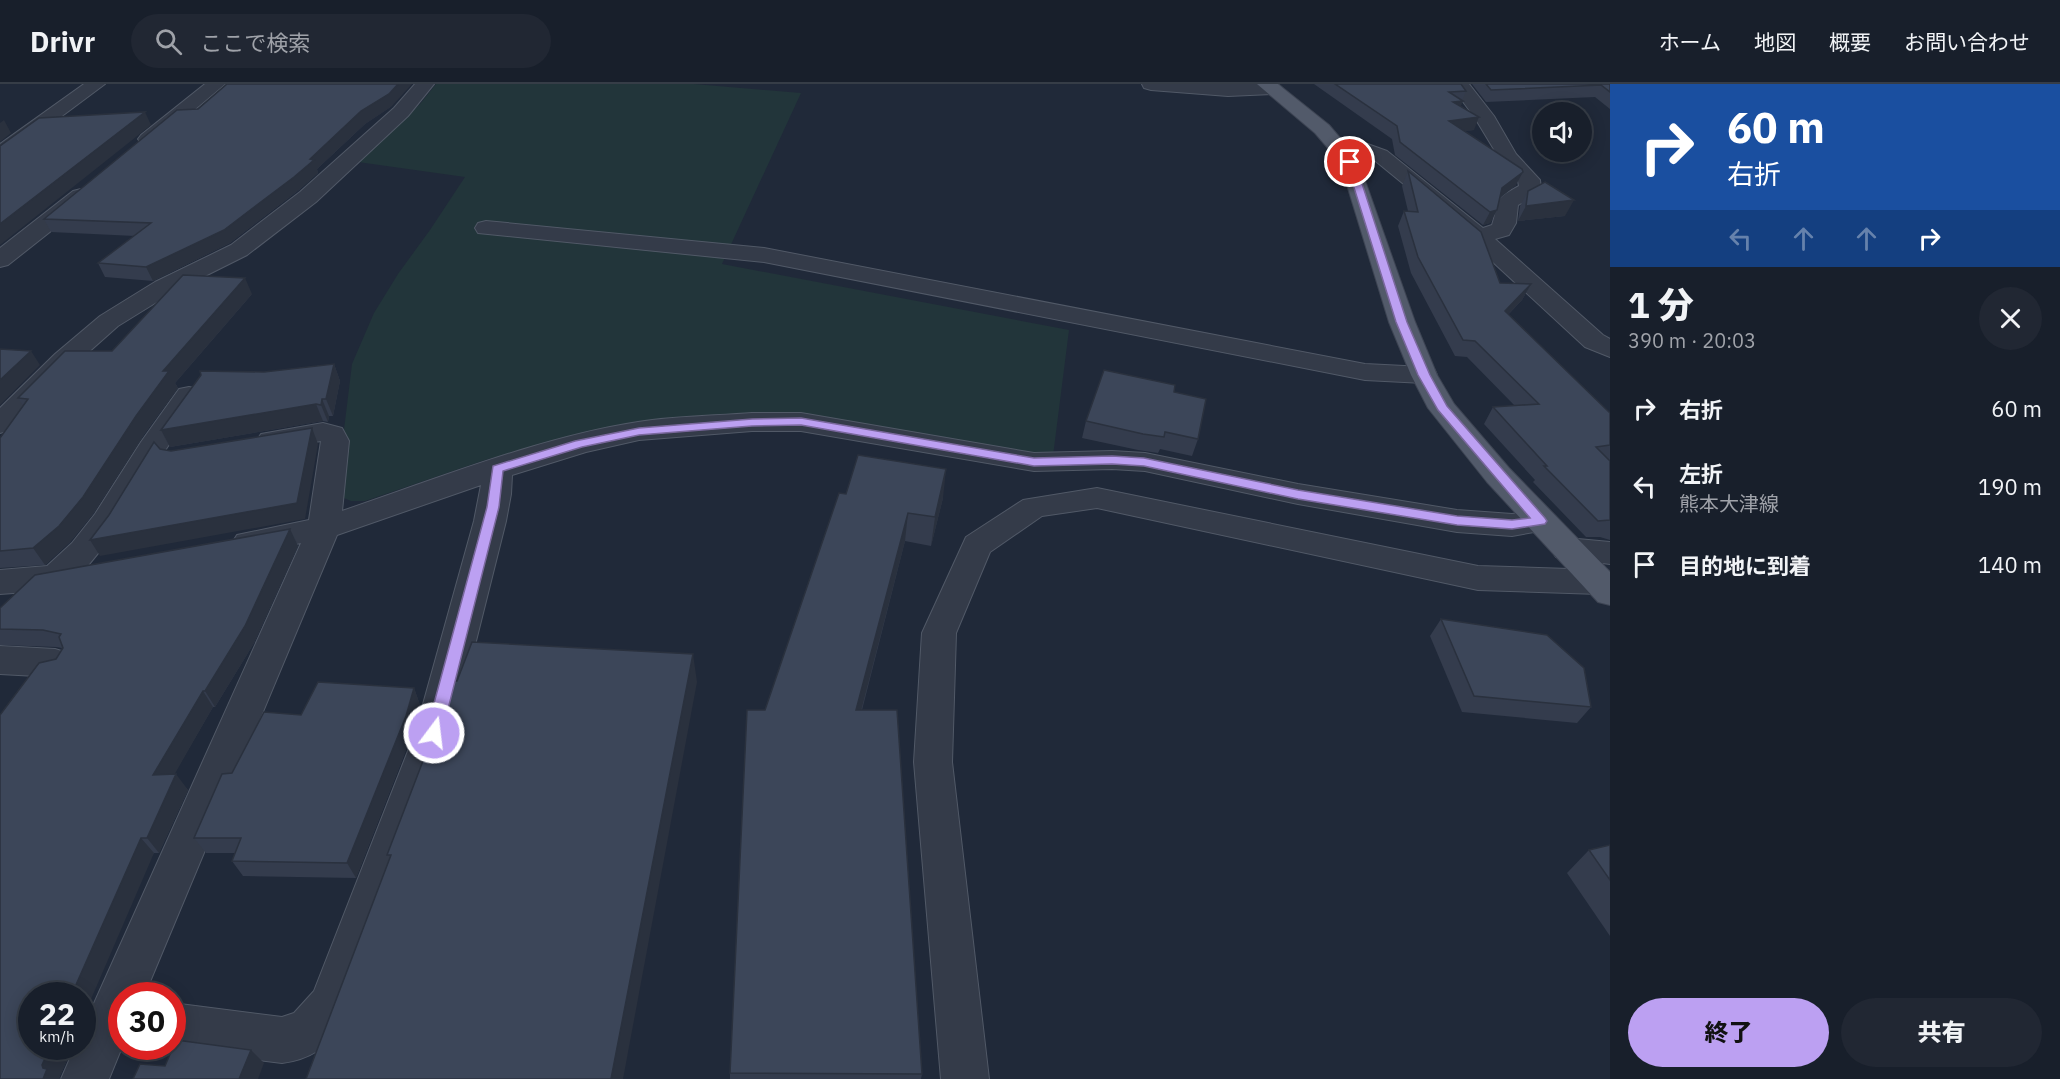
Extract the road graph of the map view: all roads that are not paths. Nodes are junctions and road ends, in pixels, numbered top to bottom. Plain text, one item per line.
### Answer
1 (96, 84) edge
2 (216, 84) edge
3 (425, 84) edge
4 (1151, 84) edge
5 (1459, 84) edge
6 (1269, 86) edge
7 (1340, 146) junction
8 (133, 152) edge
9 (0, 153) edge
10 (99, 181) edge
11 (486, 228) dead end
12 (1478, 236) junction
13 (0, 260) edge
14 (1610, 349) edge
15 (1424, 375) junction
16 (193, 390) edge
17 (0, 424) edge
18 (243, 444) edge
19 (497, 469) junction
20 (1540, 521) junction
21 (324, 528) junction
22 (219, 548) edge
23 (1567, 549) joint
24 (103, 570) edge
25 (1606, 576) edge
26 (46, 579) junction
27 (0, 582) edge
28 (0, 614) edge
29 (0, 660) edge
30 (55, 663) edge
31 (132, 982) edge
32 (186, 1028) edge
33 (108, 1035) edge
34 (85, 1079) edge
35 (965, 1079) edge

1 - 9 street
2 - 8 street
3 - 17 street
4 - 6 street
5 - 12 street
6 - 7 main road
7 - 12 street
7 - 15 main road
10 - 13 street
11 - 15 street
12 - 14 street
15 - 20 main road
16 - 26 street
18 - 21 street
19 - 20 street
19 - 21 street
19 - 32 street
20 - 23 main road
21 - 22 street
21 - 31 street
23 - 25 street
24 - 26 street
25 - 35 street
26 - 27 street
26 - 28 street
29 - 30 street
33 - 34 street

